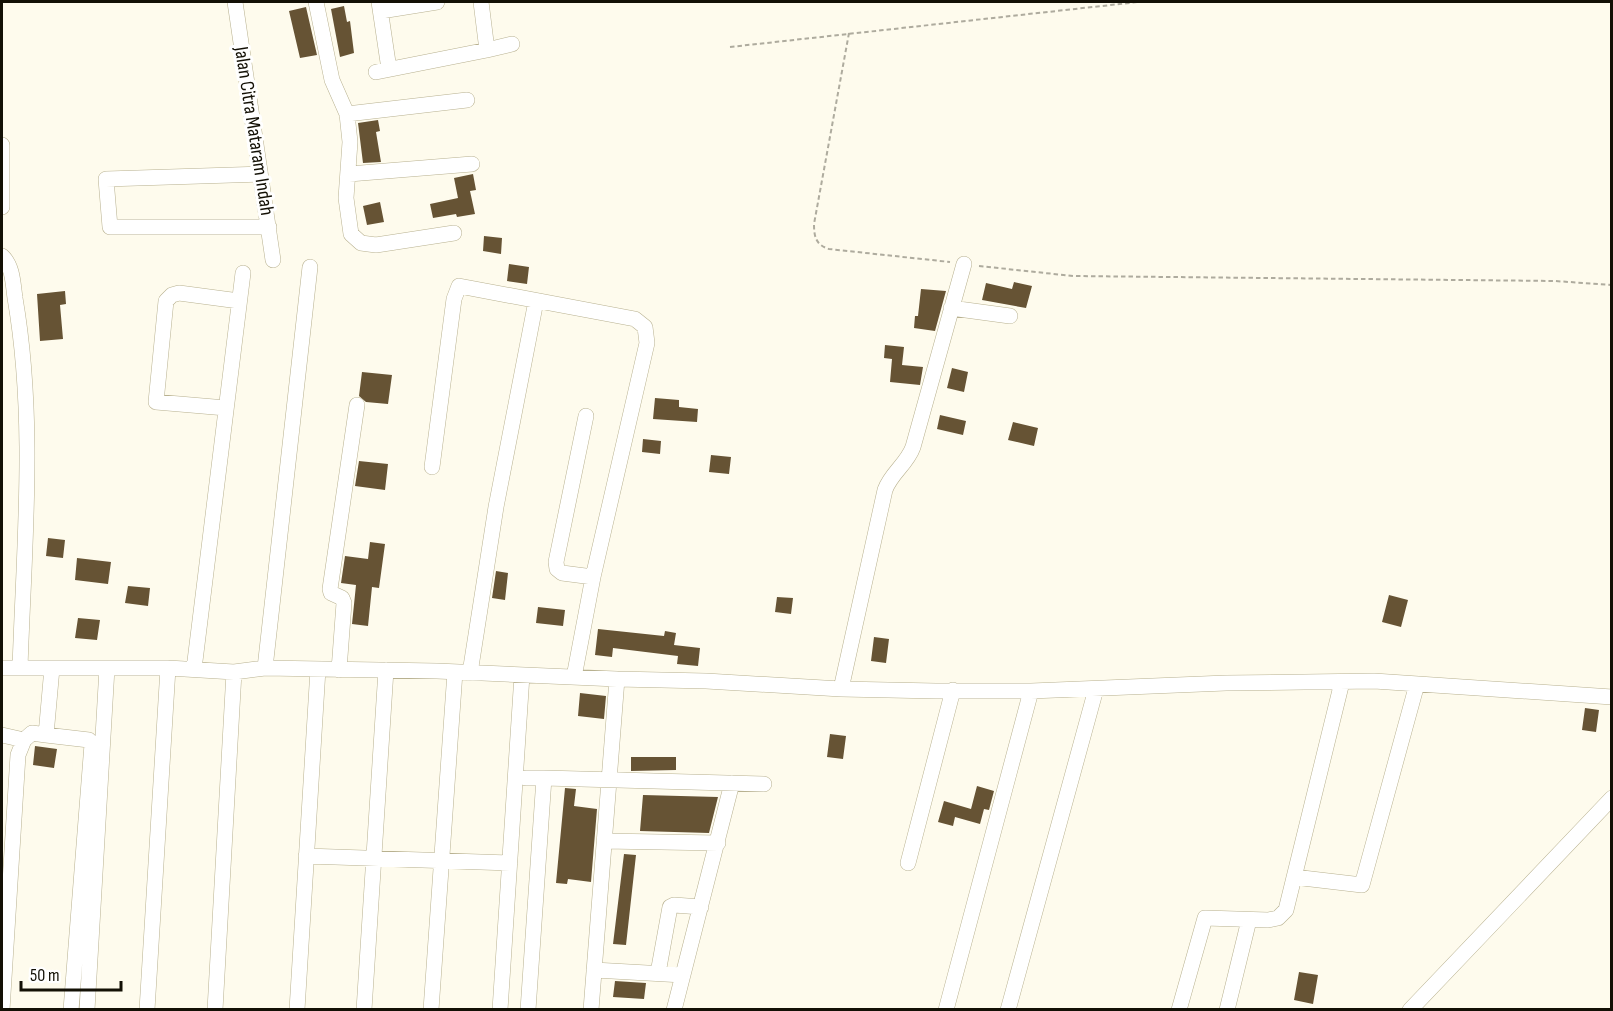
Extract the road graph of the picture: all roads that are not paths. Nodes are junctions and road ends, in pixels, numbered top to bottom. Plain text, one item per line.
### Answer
1 (235, 2) edge
2 (316, 2) edge
3 (437, 2) edge
4 (482, 2) edge
5 (380, 6) edge
6 (512, 44) dead end
7 (487, 50) junction
8 (467, 100) dead end
9 (347, 114) junction
10 (2, 145) edge
11 (472, 164) dead end
12 (260, 174) junction
13 (349, 174) junction
14 (2, 207) edge
15 (269, 227) junction
16 (454, 233) dead end
17 (2, 256) edge
18 (273, 260) dead end
19 (964, 264) road end
20 (310, 267) dead end
21 (243, 273) dead end
22 (239, 302) junction
23 (535, 306) junction
24 (951, 308) junction
25 (1010, 316) dead end
26 (357, 405) dead end
27 (226, 408) junction
28 (586, 417) dead end
29 (432, 467) dead end
30 (593, 577) junction
31 (2, 668) edge
32 (20, 668) junction
33 (52, 668) junction
34 (107, 668) junction
35 (168, 668) junction
36 (194, 669) junction
37 (265, 669) junction
38 (318, 669) junction
39 (339, 670) junction
40 (386, 670) junction
41 (234, 672) junction
42 (463, 673) junction
43 (522, 675) junction
44 (574, 677) junction
45 (617, 679) junction
46 (1342, 682) junction
47 (1417, 684) junction
48 (841, 689) junction
49 (1096, 689) junction
50 (953, 690) junction
51 (1031, 691) junction
52 (1611, 697) edge
53 (2, 735) edge
54 (46, 735) junction
55 (24, 740) junction
56 (526, 778) dead end
57 (544, 778) junction
58 (609, 780) junction
59 (732, 783) junction
60 (764, 784) dead end
61 (1611, 798) edge
62 (604, 841) junction
63 (717, 843) junction
64 (306, 855) junction
65 (374, 858) junction
66 (441, 860) junction
67 (510, 862) junction
68 (908, 863) dead end
69 (1294, 877) junction
70 (701, 907) junction
71 (4, 911) edge
72 (1250, 920) junction
73 (594, 970) junction
74 (658, 973) junction
75 (683, 975) junction
76 (2, 1010) edge
77 (71, 1010) edge
78 (87, 1010) edge
79 (147, 1010) edge
80 (215, 1010) edge
81 (297, 1010) edge
82 (364, 1010) edge
83 (431, 1010) edge
84 (500, 1010) edge
85 (528, 1010) edge
86 (591, 1010) edge
87 (674, 1010) edge
88 (946, 1010) edge
89 (1008, 1010) edge
90 (1179, 1010) edge
91 (1227, 1010) edge
92 (1410, 1010) edge

1 - 12 street, Jalan Citra Mataram Indah
2 - 9 street
3 - 5 street
4 - 7 street
5 - 7 street
6 - 7 street
8 - 9 street
9 - 13 street
10 - 14 street
11 - 13 street
12 - 15 street, Jalan Citra Mataram Indah
12 - 15 street
13 - 16 street
15 - 18 street, Jalan Citra Mataram Indah
17 - 32 street
19 - 24 street
20 - 37 street
21 - 22 street
22 - 27 street
22 - 27 street
23 - 29 street
23 - 30 street
23 - 42 street
24 - 25 street
24 - 48 street
26 - 39 street
27 - 36 street
28 - 30 street
30 - 44 street
31 - 32 street
32 - 33 street
33 - 34 street
33 - 54 street
34 - 35 street
34 - 78 street
35 - 36 street
35 - 79 street
36 - 41 street
37 - 38 street
37 - 41 street
38 - 39 street
38 - 64 street
39 - 40 street
40 - 42 street
40 - 65 street
41 - 80 street
42 - 43 street
42 - 66 street
43 - 44 street
43 - 67 street
44 - 45 street
45 - 48 street
45 - 58 street
46 - 47 street
46 - 49 street
46 - 69 street
47 - 52 street
47 - 69 street
48 - 50 street
49 - 51 street
49 - 89 street
50 - 51 street
50 - 68 street
51 - 88 street
53 - 55 street
54 - 55 street
54 - 77 street
55 - 71 street
56 - 57 street
57 - 58 street
57 - 85 street
58 - 59 street
58 - 62 street
59 - 60 street
59 - 63 street
61 - 92 street
62 - 63 street
62 - 73 street
63 - 70 street
64 - 65 street
64 - 81 street
65 - 66 street
65 - 82 street
66 - 67 street
66 - 83 street
67 - 84 street
69 - 72 street
70 - 74 street
70 - 75 street
71 - 76 street
72 - 90 street
72 - 91 street
73 - 74 street
73 - 86 street
74 - 75 street
75 - 87 street

